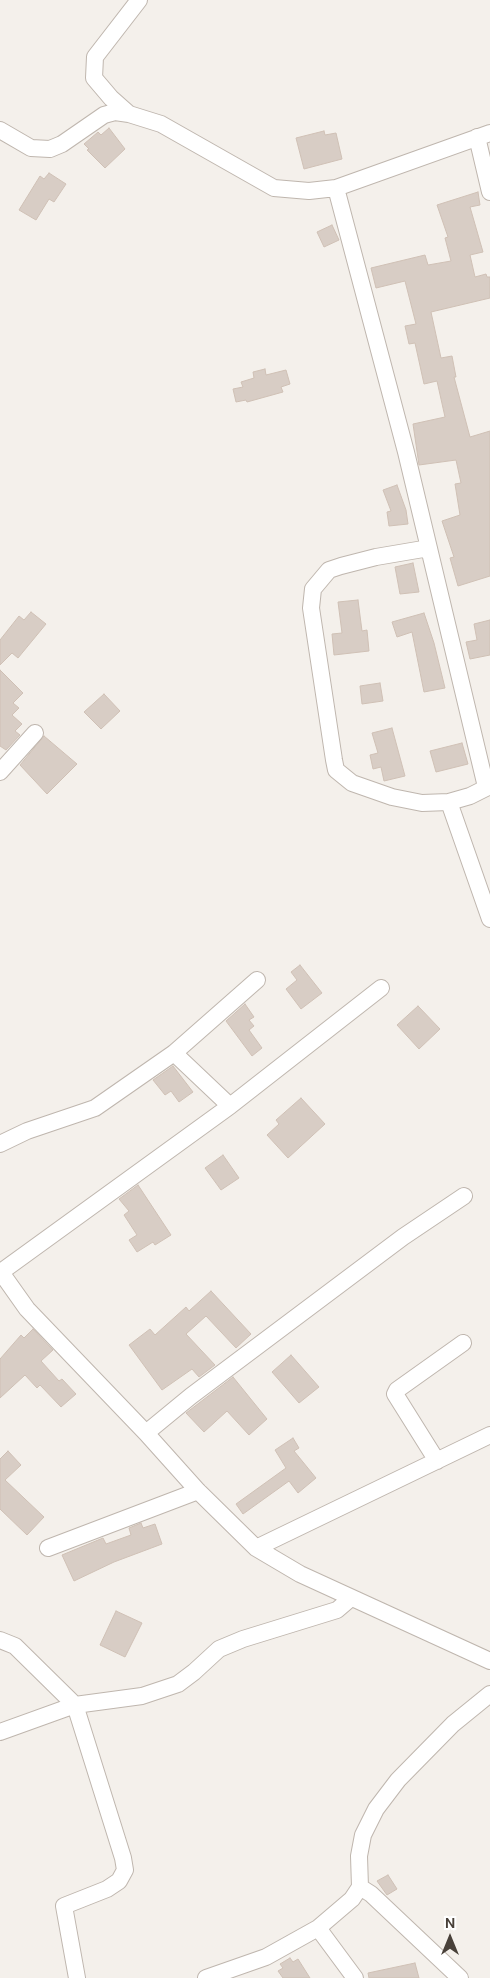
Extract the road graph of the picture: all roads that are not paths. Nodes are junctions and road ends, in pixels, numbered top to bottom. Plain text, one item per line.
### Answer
1 (139, 0) edge
2 (129, 114) junction
3 (0, 130) edge
4 (484, 135) edge
5 (336, 188) junction
6 (490, 192) edge
7 (429, 548) junction
8 (35, 733) dead end
9 (0, 772) edge
10 (488, 786) edge
11 (449, 802) junction
12 (490, 919) edge
13 (257, 980) dead end
14 (381, 988) dead end
15 (174, 1053) junction
16 (230, 1106) junction
17 (0, 1144) edge
18 (464, 1196) dead end
19 (1, 1272) edge
20 (463, 1343) dead end
21 (146, 1433) junction
22 (490, 1435) edge
23 (437, 1461) junction
24 (198, 1491) junction
25 (48, 1548) dead end
26 (256, 1548) junction
27 (351, 1598) junction
28 (0, 1640) edge
29 (490, 1661) edge
30 (490, 1694) edge
31 (75, 1705) junction
32 (0, 1732) edge
33 (360, 1887) junction
34 (318, 1928) junction
35 (77, 1978) edge
36 (206, 1978) edge
37 (355, 1978) edge
38 (460, 1978) edge

1 - 2 street
2 - 3 street
2 - 5 street
4 - 5 street
4 - 6 street
5 - 7 street
7 - 10 street
7 - 11 street
8 - 9 street
10 - 11 street
11 - 12 street
13 - 15 street
14 - 16 street
15 - 16 street
15 - 17 street
16 - 19 street
18 - 21 street
19 - 21 street
20 - 23 street
21 - 24 street
22 - 23 street
23 - 26 street
24 - 25 street
24 - 26 street
26 - 27 street
27 - 29 street
27 - 31 street
28 - 31 street
30 - 33 street
31 - 32 street
31 - 35 street
33 - 34 street
33 - 38 street
34 - 36 street
34 - 37 street

